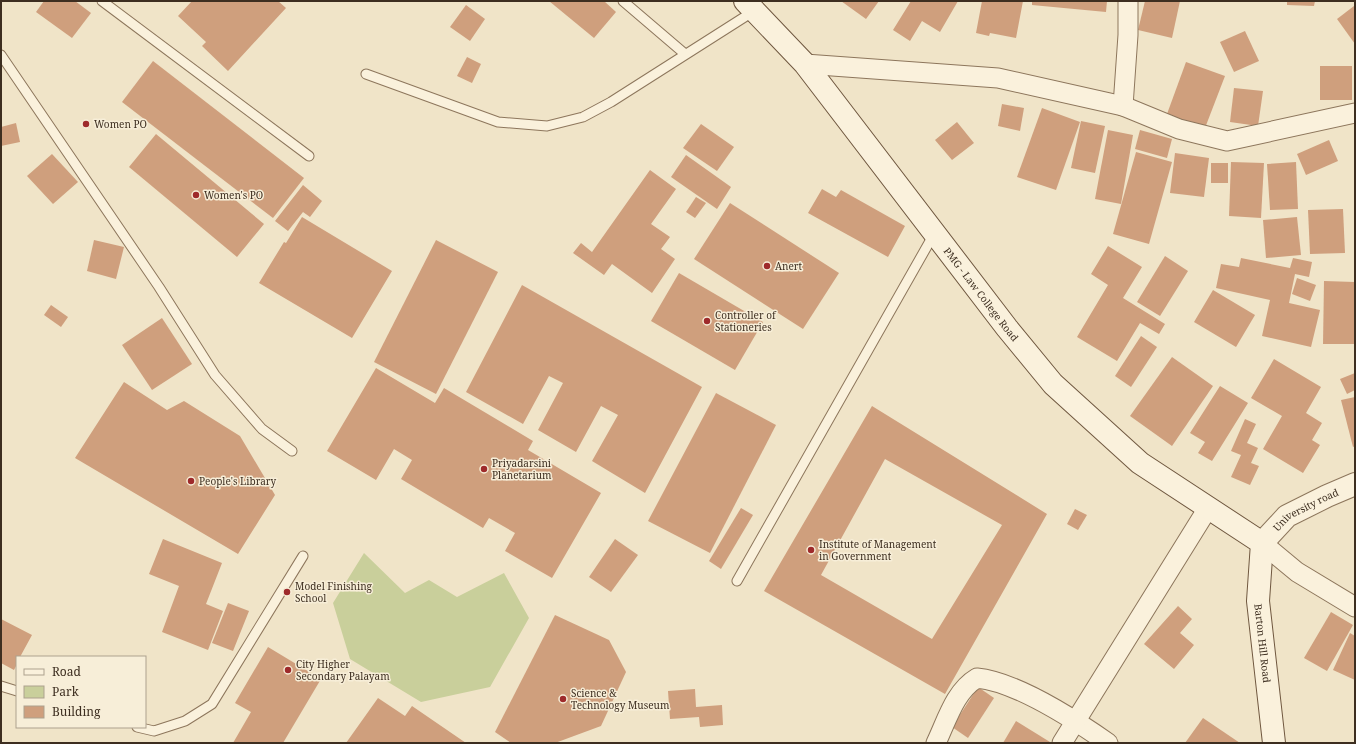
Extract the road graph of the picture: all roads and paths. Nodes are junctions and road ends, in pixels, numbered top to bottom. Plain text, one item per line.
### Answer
1 (102, 1) edge
2 (623, 1) edge
3 (1128, 1) edge
4 (749, 6) edge
5 (685, 54) junction
6 (1, 55) edge
7 (804, 64) junction
8 (366, 74) dead end
9 (1123, 106) junction
10 (1355, 113) edge
11 (309, 156) dead end
12 (935, 233) junction
13 (292, 451) dead end
14 (1352, 488) edge
15 (1208, 508) junction
16 (1262, 543) junction
17 (303, 556) dead end
18 (736, 581) dead end
19 (1355, 607) edge
20 (1, 686) edge
21 (16, 691) edge
22 (1075, 719) junction
23 (141, 728) edge
24 (936, 743) edge
25 (1062, 743) edge
26 (1108, 743) edge
27 (1274, 743) edge

1 - 11 lane
2 - 5 lane
3 - 9 street
4 - 5 lane
4 - 7 main road, PMG - Law College Road
5 - 8 lane
6 - 13 lane
7 - 9 street
7 - 12 main road, PMG - Law College Road
9 - 10 street
12 - 15 main road, PMG - Law College Road
12 - 18 lane
14 - 16 main road, University road
15 - 16 main road, PMG - Law College Road
15 - 22 street
16 - 19 street
16 - 27 main road, Barton Hill Road
17 - 23 lane
20 - 21 lane
22 - 24 street
22 - 25 street
22 - 26 street

